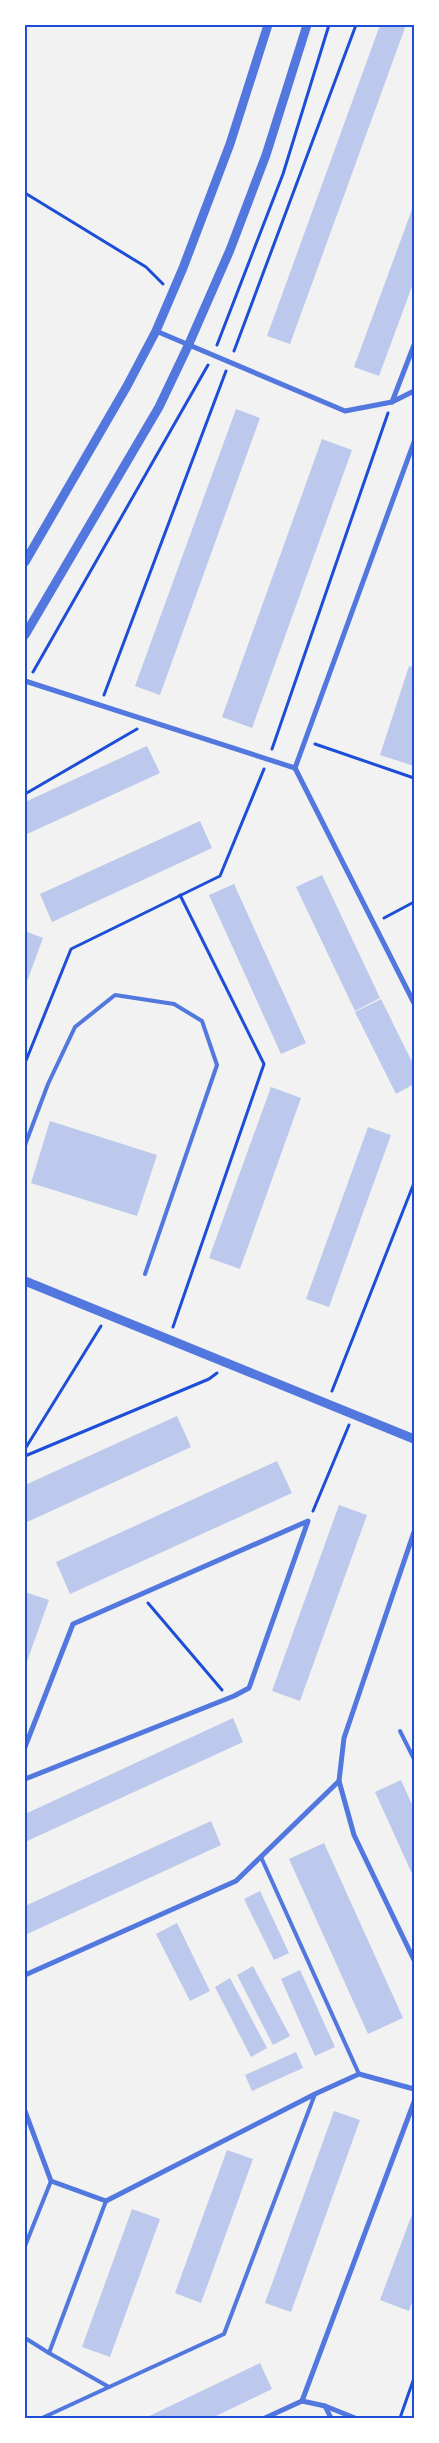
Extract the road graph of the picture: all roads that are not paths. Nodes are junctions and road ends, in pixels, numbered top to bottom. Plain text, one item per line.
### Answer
1 (268, 25) edge
2 (307, 25) edge
3 (156, 331) junction
4 (414, 345) edge
5 (188, 346) junction
6 (414, 391) edge
7 (392, 402) junction
8 (414, 442) edge
9 (25, 562) edge
10 (25, 634) edge
11 (25, 681) edge
12 (295, 768) junction
13 (414, 1003) edge
14 (25, 1145) edge
15 (145, 1274) dead end
16 (25, 1281) edge
17 (414, 1439) edge
18 (414, 1532) edge
19 (400, 1731) dead end
20 (25, 1747) edge
21 (414, 1759) edge
22 (25, 1779) edge
23 (339, 1781) junction
24 (261, 1858) junction
25 (414, 1960) edge
26 (25, 1974) edge
27 (359, 2074) junction
28 (414, 2089) edge
29 (315, 2094) junction
30 (414, 2102) edge
31 (25, 2111) edge
32 (51, 2181) junction
33 (106, 2201) junction
34 (25, 2246) edge
35 (25, 2338) edge
36 (49, 2353) junction
37 (109, 2387) junction
38 (302, 2401) junction
39 (325, 2406) junction
40 (42, 2418) edge
41 (265, 2418) edge
42 (331, 2418) edge
43 (356, 2418) edge

1 - 3 street
2 - 5 street
3 - 5 street
3 - 9 street
4 - 7 street
5 - 7 street
5 - 10 street
6 - 7 street
8 - 12 street
11 - 12 street
12 - 13 street
14 - 15 lane
16 - 17 street
18 - 23 street
19 - 21 lane
20 - 22 street
23 - 24 street
23 - 25 street
24 - 26 street
24 - 27 lane
27 - 28 street
27 - 29 street
29 - 33 street
29 - 37 lane
30 - 38 street
31 - 32 street
32 - 33 street
32 - 34 lane
33 - 36 lane
35 - 36 lane
36 - 37 lane
37 - 40 lane
38 - 39 street
38 - 41 street
39 - 42 street
39 - 43 street

